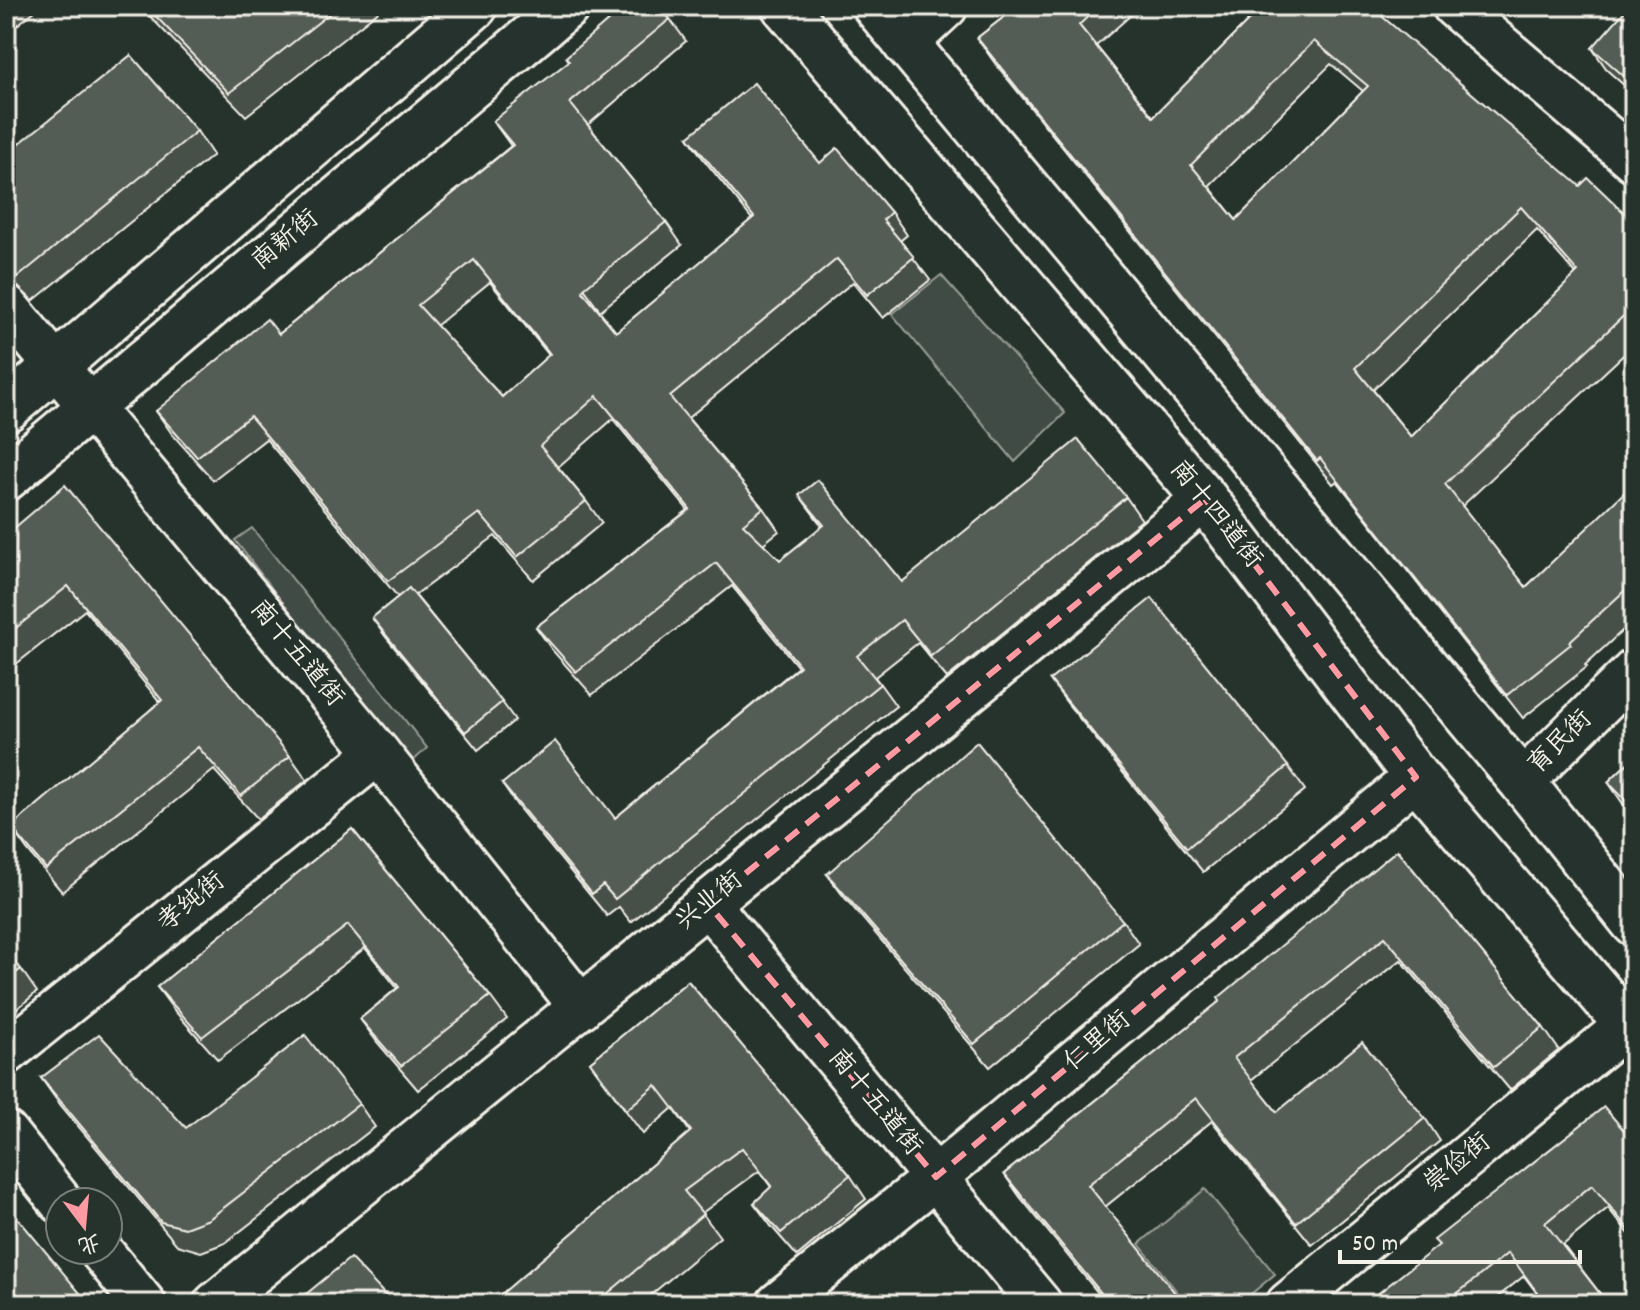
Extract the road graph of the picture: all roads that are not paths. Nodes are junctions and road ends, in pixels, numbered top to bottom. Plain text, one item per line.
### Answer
1 (475, 6) edge
2 (567, 6) edge
3 (784, 6) edge
4 (875, 6) edge
5 (945, 6) edge
6 (1454, 6) edge
7 (905, 43) junction
8 (1634, 160) edge
9 (6, 306) edge
10 (56, 366) junction
11 (90, 405) junction
12 (6, 409) edge
13 (6, 478) edge
14 (1205, 499) junction
15 (1634, 671) edge
16 (378, 753) junction
17 (1416, 777) junction
18 (1522, 782) junction
19 (708, 904) junction
20 (1634, 923) edge
21 (581, 1007) junction
22 (1630, 1029) edge
23 (6, 1053) edge
24 (6, 1133) edge
25 (936, 1177) junction
26 (48, 1186) edge
27 (113, 1266) edge
28 (144, 1304) edge
29 (215, 1304) edge
30 (778, 1304) edge
31 (1040, 1304) edge
32 (1288, 1304) edge

1 - 10 main road
2 - 11 main road, 南新街
3 - 14 main road, 南十四道街
4 - 7 main road
5 - 7 main road
6 - 8 street
7 - 18 main road
9 - 10 street, 南十五道街
10 - 11 street, 南十五道街
10 - 12 main road
11 - 13 main road, 南新街
11 - 16 street, 南十五道街
14 - 17 main road, 南十四道街
14 - 19 street, 兴业街
15 - 18 street, 育民街
16 - 21 street, 南十五道街
16 - 23 street, 孝纯街
17 - 22 main road, 南十四道街
17 - 25 street, 仁里街
18 - 20 main road
19 - 21 street, 兴业街
19 - 25 street, 南十五道街
21 - 29 street, 兴业街
22 - 32 street, 崇俭街
24 - 26 street
25 - 30 street, 仁里街
25 - 31 street, 南十五道街
27 - 28 street

